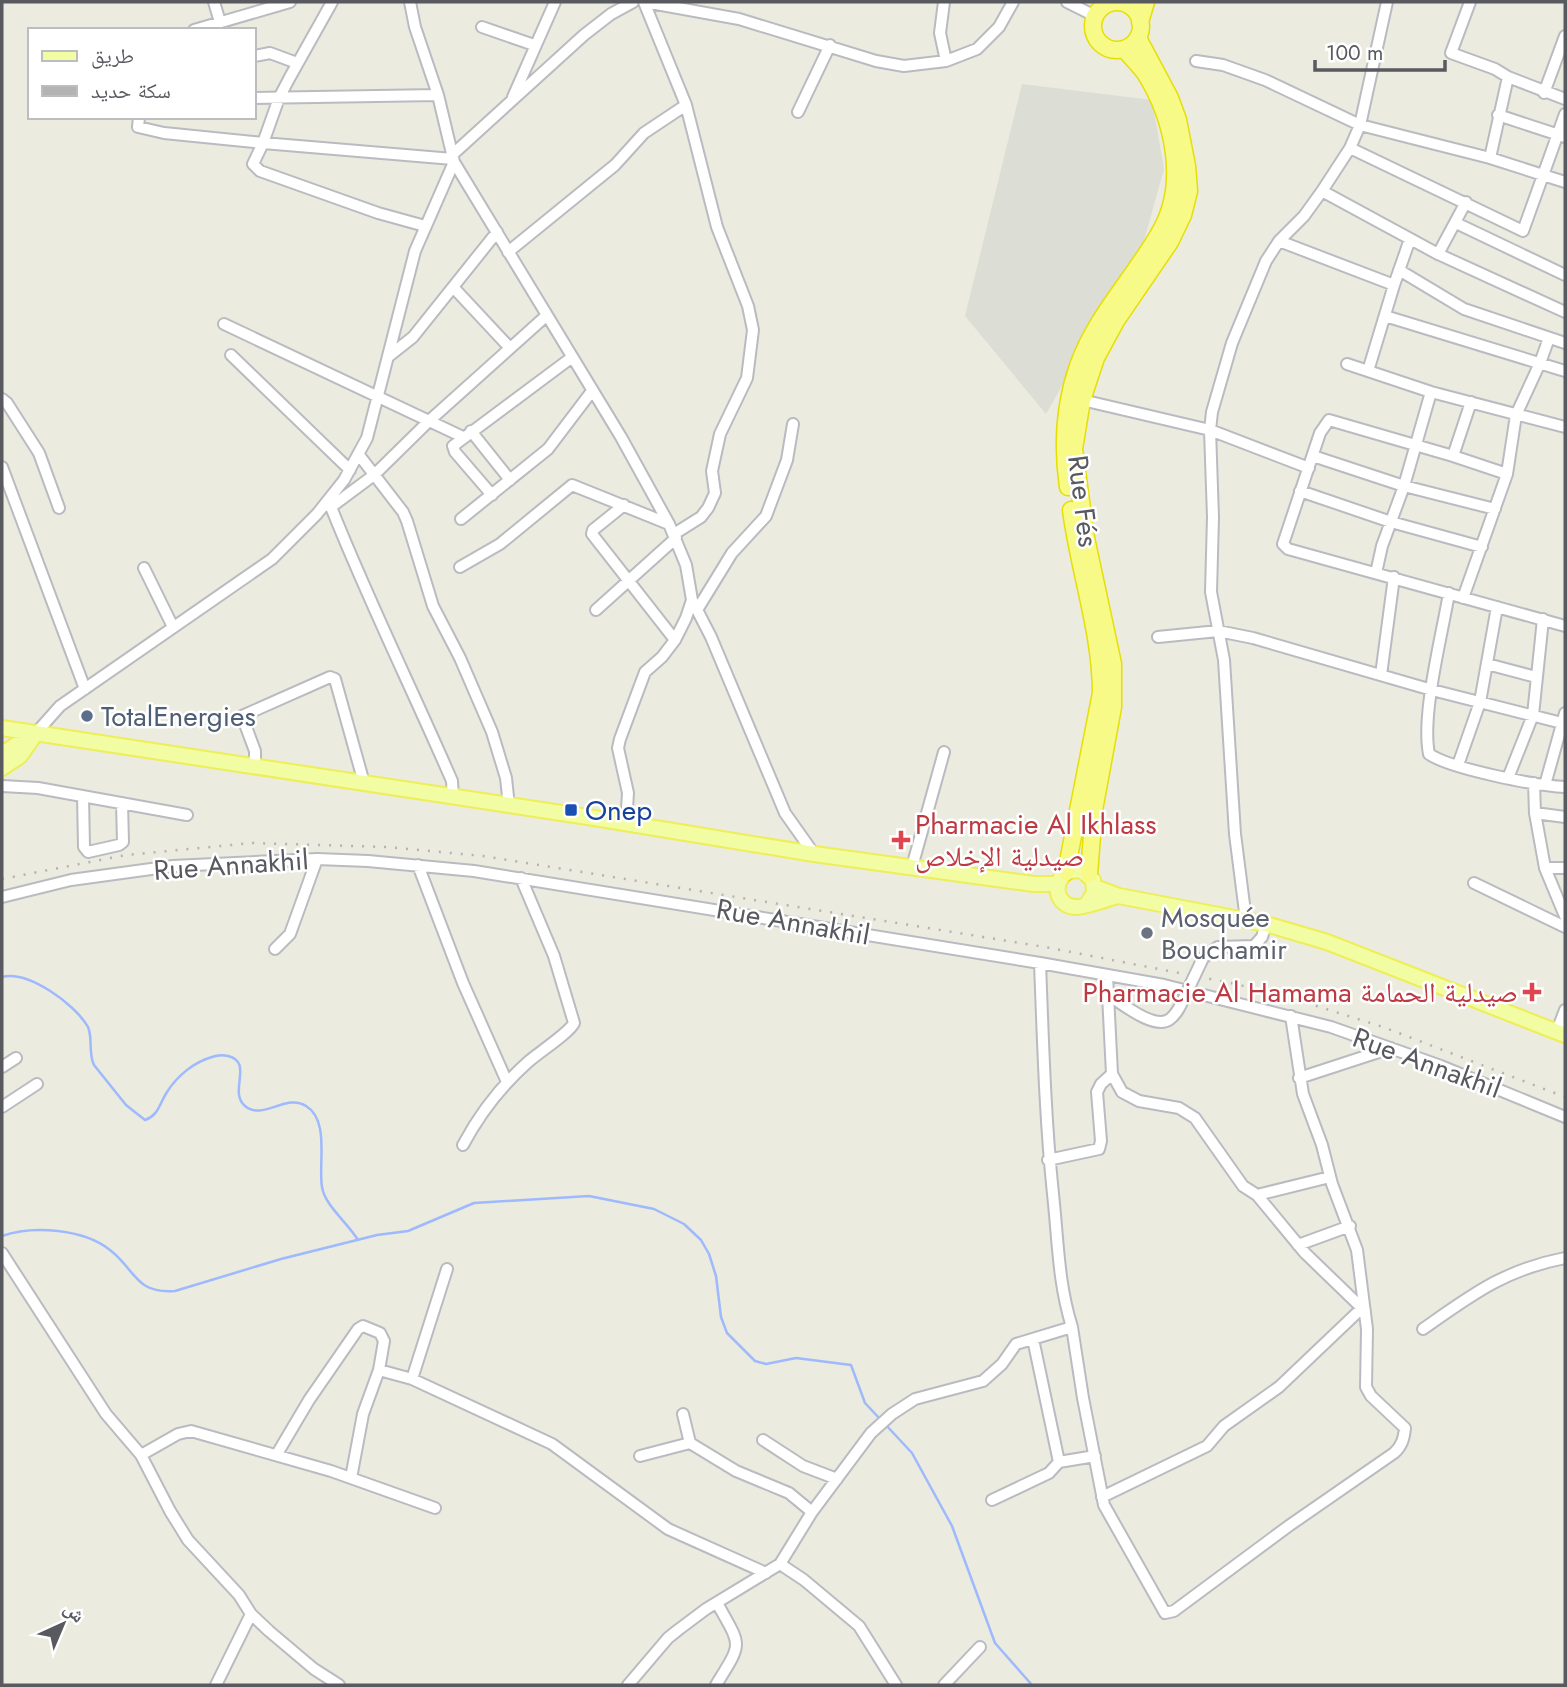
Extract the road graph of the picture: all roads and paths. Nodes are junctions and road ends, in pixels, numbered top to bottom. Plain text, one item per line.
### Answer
1 (214, 2) edge
2 (290, 2) edge
3 (332, 2) edge
4 (410, 2) edge
5 (555, 2) edge
6 (633, 2) edge
7 (645, 2) edge
8 (944, 2) edge
9 (1013, 2) edge
10 (1067, 2) edge
11 (1120, 2) edge
12 (1146, 2) edge
13 (1387, 2) edge
14 (1470, 2) edge
15 (689, 5) edge
16 (1095, 16) junction
17 (220, 22) junction
18 (482, 27) dead end
19 (200, 28) edge
20 (1139, 30) junction
21 (1565, 36) edge
22 (534, 45) junction
23 (830, 45) junction
24 (1124, 49) junction
25 (256, 56) edge
26 (946, 61) junction
27 (1196, 61) dead end
28 (297, 62) junction
29 (1508, 77) junction
30 (1544, 93) junction
31 (438, 95) junction
32 (256, 98) edge
33 (279, 98) junction
34 (1565, 99) edge
35 (510, 103) junction
36 (686, 105) junction
37 (798, 112) dead end
38 (1565, 114) edge
39 (1498, 115) junction
40 (139, 119) edge
41 (1360, 125) junction
42 (1561, 135) edge
43 (263, 143) junction
44 (1350, 148) junction
45 (1490, 158) junction
46 (453, 159) junction
47 (1545, 176) junction
48 (1565, 182) edge
49 (1322, 191) junction
50 (1466, 202) junction
51 (1456, 223) junction
52 (425, 226) junction
53 (1524, 231) junction
54 (497, 232) junction
55 (1410, 239) junction
56 (1279, 241) junction
57 (1515, 251) junction
58 (509, 252) junction
59 (1437, 254) junction
60 (1399, 270) junction
61 (1565, 275) edge
62 (1394, 285) junction
63 (453, 287) junction
64 (1565, 312) edge
65 (547, 316) junction
66 (1385, 316) junction
67 (224, 324) dead end
68 (1549, 338) junction
69 (1565, 343) edge
70 (510, 348) junction
71 (231, 355) dead end
72 (389, 356) junction
73 (571, 358) junction
74 (1347, 363) dead end
75 (1540, 363) junction
76 (1368, 371) junction
77 (1565, 371) edge
78 (592, 391) junction
79 (1431, 392) junction
80 (379, 397) junction
81 (2, 399) edge
82 (1082, 400) junction
83 (1471, 402) junction
84 (1516, 415) junction
85 (429, 421) junction
86 (793, 424) dead end
87 (1565, 427) edge
88 (1210, 430) junction
89 (467, 434) junction
90 (1416, 446) junction
91 (359, 455) junction
92 (1313, 456) junction
93 (1453, 456) junction
94 (2, 467) edge
95 (1308, 468) junction
96 (350, 470) junction
97 (1507, 474) junction
98 (374, 475) junction
99 (510, 480) junction
100 (1404, 486) junction
101 (1300, 491) junction
102 (492, 495) junction
103 (624, 505) junction
104 (328, 506) junction
105 (59, 508) dead end
106 (1495, 509) junction
107 (461, 519) dead end
108 (1391, 522) junction
109 (673, 532) junction
110 (1482, 547) junction
111 (460, 567) dead end
112 (144, 568) dead end
113 (1376, 573) junction
114 (1394, 577) junction
115 (628, 582) junction
116 (1449, 593) junction
117 (1464, 597) junction
118 (694, 605) junction
119 (1497, 607) junction
120 (596, 610) dead end
121 (1544, 620) junction
122 (1565, 625) edge
123 (173, 627) junction
124 (1218, 631) junction
125 (1158, 637) dead end
126 (674, 640) junction
127 (1487, 664) junction
128 (1381, 675) junction
129 (1536, 677) junction
130 (85, 689) junction
131 (1432, 690) junction
132 (1480, 702) junction
133 (1533, 715) junction
134 (1564, 718) edge
135 (2, 728) edge
136 (36, 733) junction
137 (944, 752) dead end
138 (2, 754) edge
139 (1458, 765) junction
140 (255, 767) junction
141 (2, 768) edge
142 (1508, 778) junction
143 (365, 783) junction
144 (1539, 784) junction
145 (2, 786) edge
146 (1565, 787) edge
147 (83, 796) junction
148 (453, 797) junction
149 (122, 803) junction
150 (509, 806) junction
151 (1535, 813) junction
152 (187, 815) dead end
153 (1565, 817) edge
154 (626, 824) junction
155 (814, 854) junction
156 (317, 859) junction
157 (418, 865) junction
158 (912, 867) junction
159 (1565, 867) edge
160 (1545, 868) junction
161 (521, 878) junction
162 (1092, 881) junction
163 (1474, 883) dead end
164 (1061, 884) junction
165 (1119, 896) junction
166 (2, 897) edge
167 (1087, 904) junction
168 (1565, 916) edge
169 (1246, 920) junction
170 (1266, 924) junction
171 (1565, 927) edge
172 (275, 949) dead end
173 (1040, 962) junction
174 (1107, 975) junction
175 (1107, 994) junction
176 (1565, 1010) edge
177 (1292, 1016) junction
178 (1561, 1033) edge
179 (1391, 1048) junction
180 (16, 1058) dead end
181 (2, 1067) edge
182 (1112, 1074) junction
183 (1299, 1078) junction
184 (507, 1082) junction
185 (37, 1084) dead end
186 (2, 1107) edge
187 (1565, 1117) edge
188 (463, 1145) dead end
189 (1048, 1160) junction
190 (1330, 1177) junction
191 (1257, 1195) junction
192 (1350, 1226) junction
193 (1298, 1245) junction
194 (2, 1253) edge
195 (1565, 1258) edge
196 (447, 1269) dead end
197 (1363, 1309) junction
198 (1072, 1327) junction
199 (1423, 1329) dead end
200 (1033, 1339) junction
201 (379, 1370) junction
202 (411, 1379) junction
203 (683, 1414) dead end
204 (763, 1440) dead end
205 (690, 1443) junction
206 (277, 1454) junction
207 (141, 1455) junction
208 (640, 1456) dead end
209 (1094, 1457) junction
210 (1059, 1462) junction
211 (351, 1478) junction
212 (837, 1479) junction
213 (1102, 1497) junction
214 (992, 1500) dead end
215 (435, 1508) dead end
216 (812, 1512) junction
217 (780, 1564) junction
218 (766, 1573) junction
219 (717, 1603) junction
220 (251, 1614) junction
221 (980, 1647) dead end
222 (216, 1685) edge
223 (339, 1685) edge
224 (628, 1685) edge
225 (716, 1685) edge
226 (896, 1685) edge
227 (944, 1685) edge

1 - 17 street
2 - 17 street
3 - 28 street
4 - 31 street
5 - 22 street
6 - 35 street
7 - 15 street
7 - 36 street
8 - 26 street
9 - 26 street
10 - 16 street
11 - 16 highway
11 - 20 highway
12 - 20 highway
13 - 41 street
14 - 29 street
15 - 23 street
16 - 24 highway
17 - 19 street
18 - 22 street
20 - 24 highway
20 - 82 highway, Rue Fés
21 - 30 street
22 - 35 street
23 - 26 street
23 - 37 street
24 - 164 highway, Rue Fés
25 - 28 street
27 - 41 street
28 - 33 street
29 - 30 street
29 - 39 street
30 - 34 street
31 - 33 street
31 - 46 street
32 - 33 street
33 - 43 street
35 - 46 street
36 - 58 street
36 - 109 street
38 - 42 street
39 - 42 street
39 - 45 street
40 - 43 street
41 - 44 street
41 - 45 street
42 - 47 street
43 - 46 street
43 - 52 street
44 - 49 street
44 - 50 street
45 - 47 street
46 - 52 street
46 - 54 street
47 - 48 street
47 - 53 street
49 - 55 street
49 - 56 street
50 - 51 street
50 - 53 street
51 - 57 street
51 - 59 street
52 - 72 street
53 - 57 street
54 - 58 street
54 - 63 street
55 - 59 street
55 - 60 street
56 - 62 street
56 - 88 street
57 - 61 street
58 - 65 street
59 - 64 street
60 - 62 street
60 - 68 street
62 - 66 street
63 - 70 street
63 - 72 street
65 - 70 street
65 - 73 street
66 - 75 street
66 - 76 street
67 - 80 street
68 - 69 street
68 - 75 street
70 - 85 street
71 - 96 street
72 - 80 street
73 - 78 street
73 - 89 street
74 - 76 street
75 - 77 street
75 - 84 street
76 - 79 street
78 - 99 street
78 - 109 street
79 - 83 street
79 - 90 street
80 - 85 street
80 - 91 street
81 - 105 street
82 - 88 street
82 - 162 highway, Rue Fés
83 - 84 street
83 - 93 street
84 - 87 street
84 - 97 street
85 - 89 street
85 - 98 street
86 - 118 street
88 - 95 street
88 - 124 street
89 - 99 street
89 - 102 street
90 - 92 street
90 - 93 street
90 - 100 street
91 - 96 street
91 - 98 street
92 - 95 street
92 - 100 street
93 - 97 street
94 - 130 street
95 - 101 street
96 - 104 street
97 - 106 street
98 - 104 street
98 - 150 street
99 - 102 street
100 - 106 street
100 - 108 street
101 - 108 street
101 - 113 street
102 - 107 street
103 - 109 street
103 - 111 street
103 - 115 street
104 - 123 street
104 - 148 street
106 - 110 street
108 - 110 street
108 - 113 street
109 - 115 street
109 - 118 street
110 - 117 street
112 - 123 street
113 - 114 street
114 - 116 street
114 - 128 street
115 - 120 street
115 - 126 street
116 - 117 street
116 - 131 street
117 - 119 street
118 - 126 street
118 - 155 street
119 - 121 street
119 - 127 street
121 - 122 street
121 - 129 street
123 - 130 street
124 - 125 street
124 - 128 street
124 - 169 street
126 - 154 street
127 - 129 street
127 - 132 street
128 - 131 street
129 - 133 street
130 - 136 street
131 - 132 street
131 - 139 street
132 - 133 street
132 - 139 street
133 - 134 street
133 - 142 street
134 - 144 street
135 - 136 main road
136 - 138 main road
136 - 140 main road
136 - 141 main road
137 - 158 street
139 - 142 street
140 - 143 main road
140 - 143 street
142 - 144 street
143 - 148 main road
144 - 146 street
144 - 151 street
145 - 147 street
147 - 149 street
147 - 149 street
148 - 150 main road
149 - 152 street
150 - 154 main road
151 - 153 street
151 - 160 street
154 - 155 main road
155 - 158 main road
156 - 157 street, Rue Annakhil
156 - 166 street, Rue Annakhil
156 - 172 street
157 - 161 street, Rue Annakhil
157 - 184 street
158 - 164 main road
159 - 160 street
160 - 168 street
161 - 173 street, Rue Annakhil
161 - 184 street
162 - 164 main road
162 - 165 main road
162 - 167 main road, Rue Fés
163 - 171 street
164 - 167 main road
165 - 167 main road
165 - 169 main road
169 - 170 main road
170 - 175 street, bridge
170 - 178 main road
173 - 174 street, Rue Annakhil
173 - 189 street
174 - 175 street
174 - 177 street, Rue Annakhil
175 - 182 street
176 - 178 street
177 - 179 street, Rue Annakhil
177 - 183 street
179 - 183 street
179 - 187 street, Rue Annakhil
180 - 181 street
182 - 189 street
182 - 191 street
183 - 190 street
184 - 188 street
185 - 186 street
189 - 198 street
190 - 191 street
190 - 192 street
191 - 193 street
192 - 193 street
192 - 197 street
193 - 197 street
194 - 207 street
195 - 199 street
196 - 202 street
197 - 213 street
197 - 213 street
198 - 200 street
198 - 209 street
200 - 210 street
200 - 212 street
201 - 202 street
201 - 206 street
201 - 211 street
202 - 218 street
203 - 205 street
204 - 212 street
205 - 208 street
205 - 216 street
206 - 207 street
206 - 211 street
207 - 220 street
209 - 210 street
209 - 213 street
210 - 214 street
211 - 215 street
212 - 216 street
216 - 217 street
217 - 218 street
217 - 226 street
218 - 219 street
219 - 224 street
219 - 225 street
220 - 222 street
220 - 223 street
221 - 227 street

